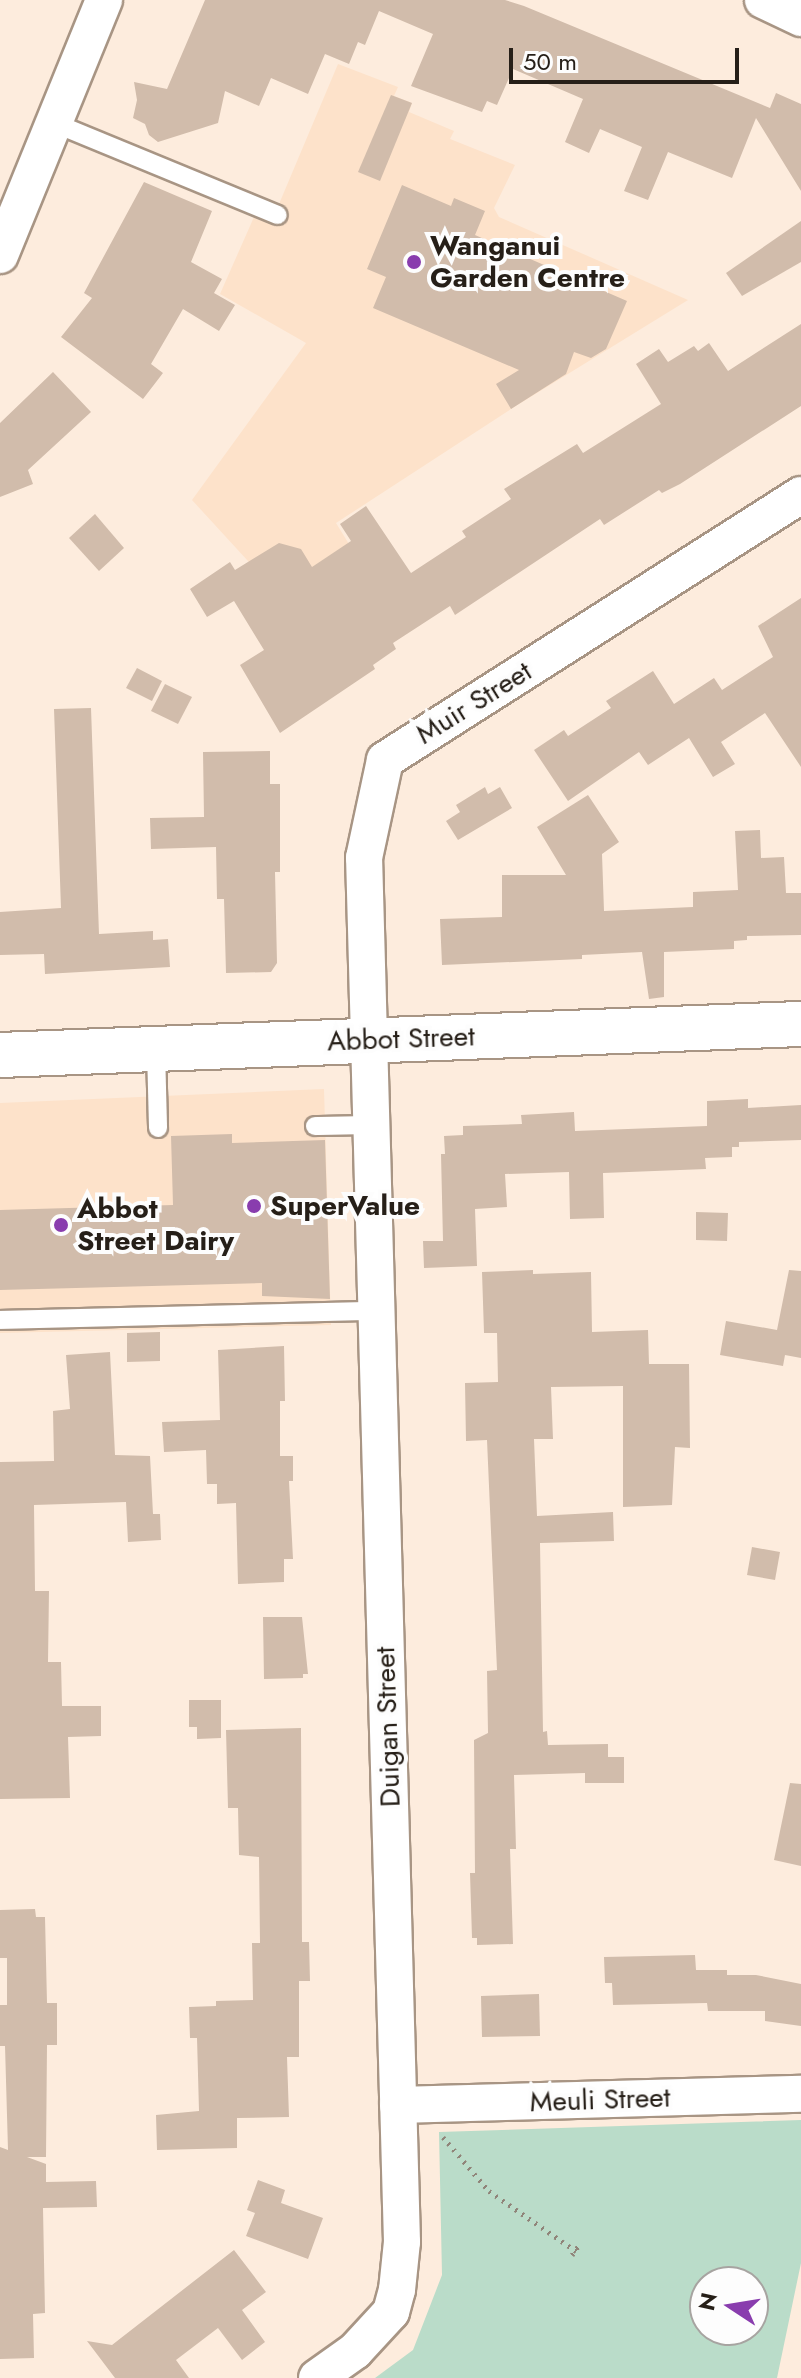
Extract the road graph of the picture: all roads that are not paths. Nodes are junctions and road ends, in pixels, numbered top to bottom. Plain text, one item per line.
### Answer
1 (104, 0) edge
2 (763, 0) edge
3 (801, 18) edge
4 (52, 122) junction
5 (278, 215) dead end
6 (0, 255) edge
7 (801, 495) edge
8 (801, 1024) edge
9 (370, 1041) junction
10 (156, 1050) junction
11 (0, 1055) edge
12 (372, 1125) junction
13 (315, 1126) dead end
14 (158, 1128) dead end
15 (377, 1311) junction
16 (0, 1320) edge
17 (801, 2094) edge
18 (413, 2105) junction
19 (317, 2378) edge

1 - 4 street
2 - 3 street
4 - 5 lane
4 - 6 street
7 - 9 street, Muir Street
8 - 9 street, Abbot Street
9 - 10 street, Abbot Street
9 - 12 street, Duigan Street
10 - 11 street, Abbot Street
10 - 14 lane
12 - 13 lane
12 - 15 street, Duigan Street
15 - 16 lane
15 - 18 street, Duigan Street
17 - 18 street, Meuli Street
18 - 19 street, Duigan Street

